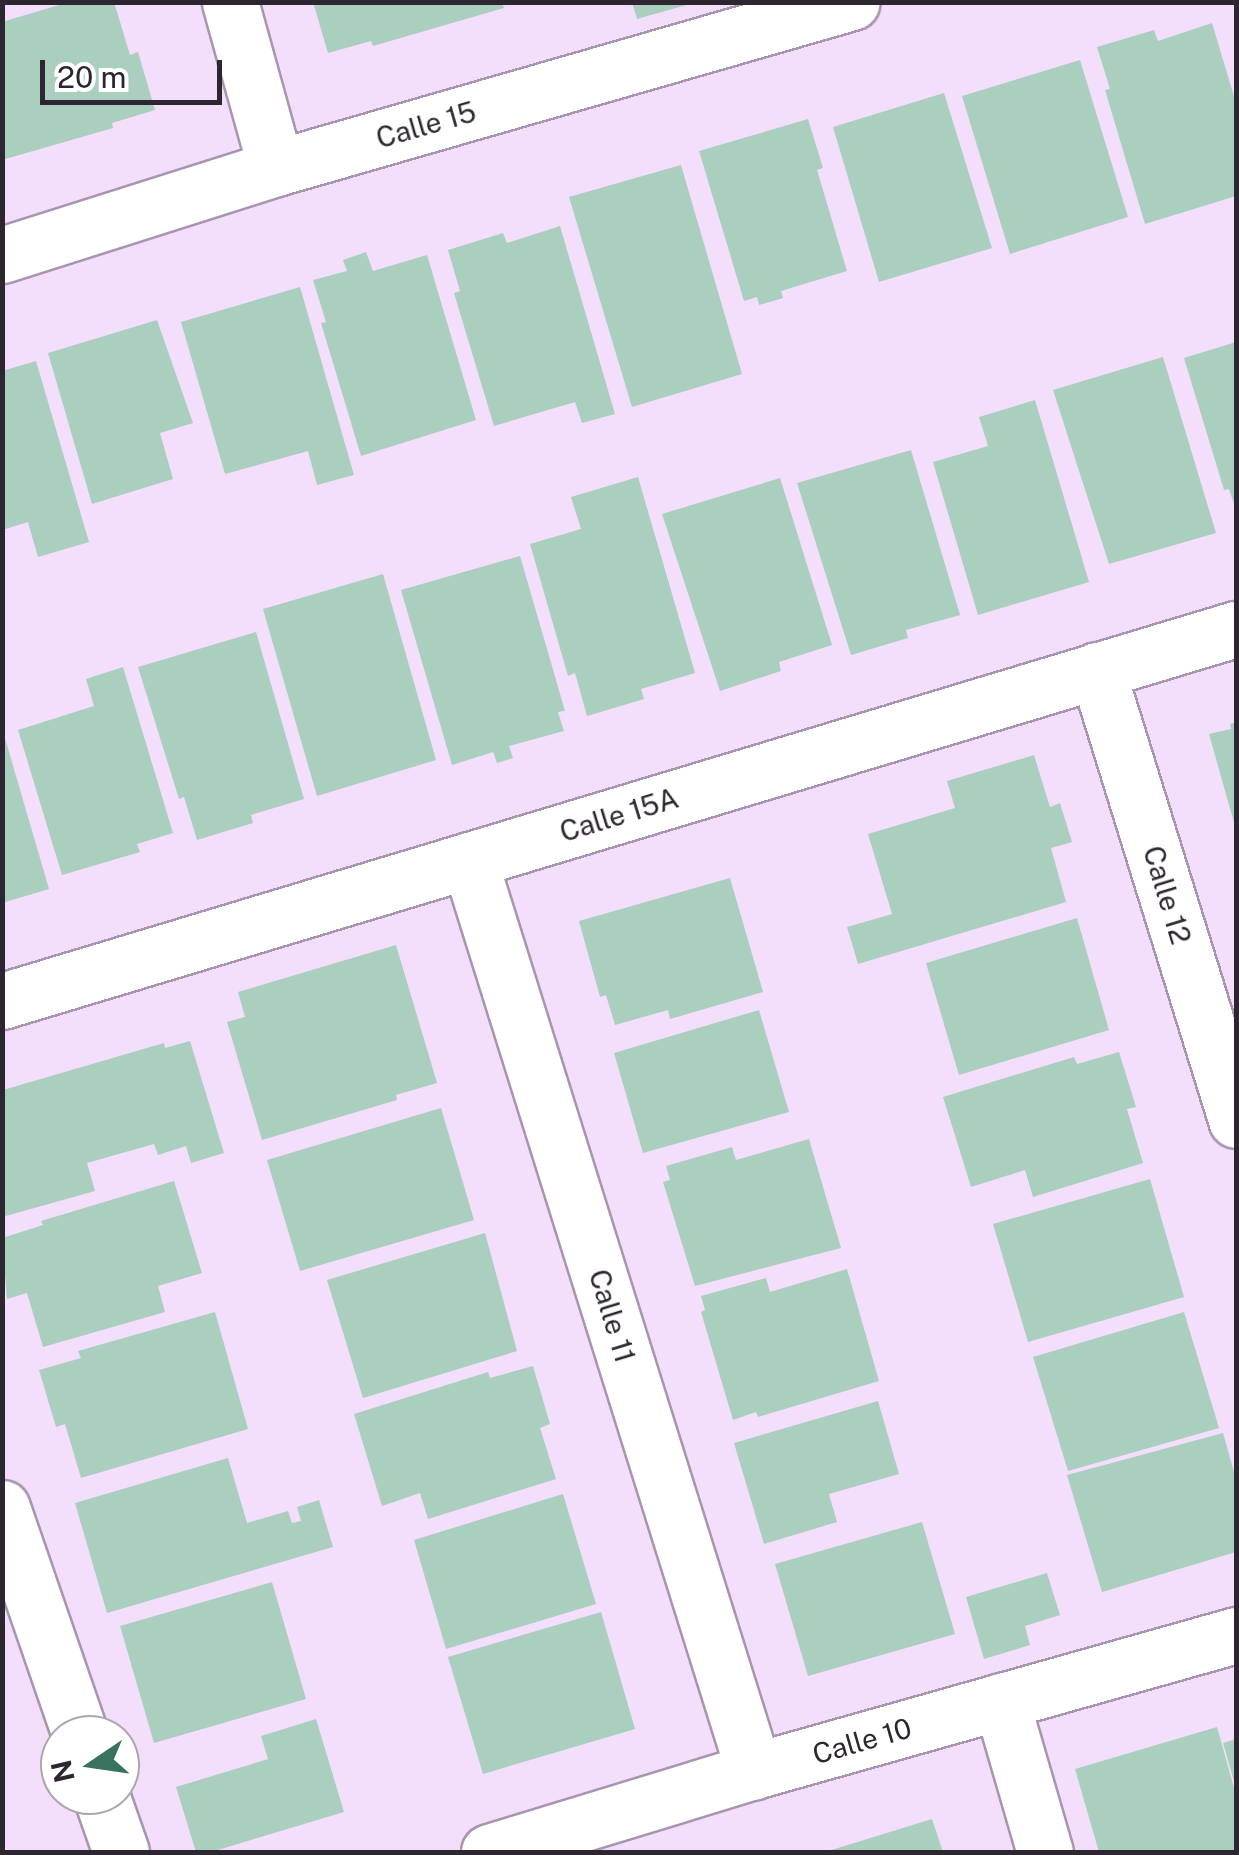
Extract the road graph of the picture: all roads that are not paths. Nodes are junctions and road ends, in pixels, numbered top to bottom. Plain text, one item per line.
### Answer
1 (230, 2) edge
2 (852, 2) edge
3 (276, 168) junction
4 (2, 255) edge
5 (1236, 629) edge
6 (1097, 670) junction
7 (470, 860) junction
8 (2, 1001) edge
9 (1236, 1120) edge
10 (2, 1508) edge
11 (1236, 1636) edge
12 (1001, 1701) junction
13 (73, 1715) edge
14 (754, 1772) junction
15 (108, 1815) edge
16 (121, 1852) edge
17 (489, 1852) edge
18 (1044, 1852) edge

1 - 3 street
2 - 3 street, Calle 15
3 - 4 street, Calle 15
5 - 6 street, Calle 15A
6 - 7 street, Calle 15A
6 - 9 street, Calle 12
7 - 8 street, Calle 15A
7 - 14 street, Calle 11
10 - 13 street
11 - 12 street, Calle 10
12 - 14 street, Calle 10
12 - 18 street
14 - 17 street, Calle 10
15 - 16 street

